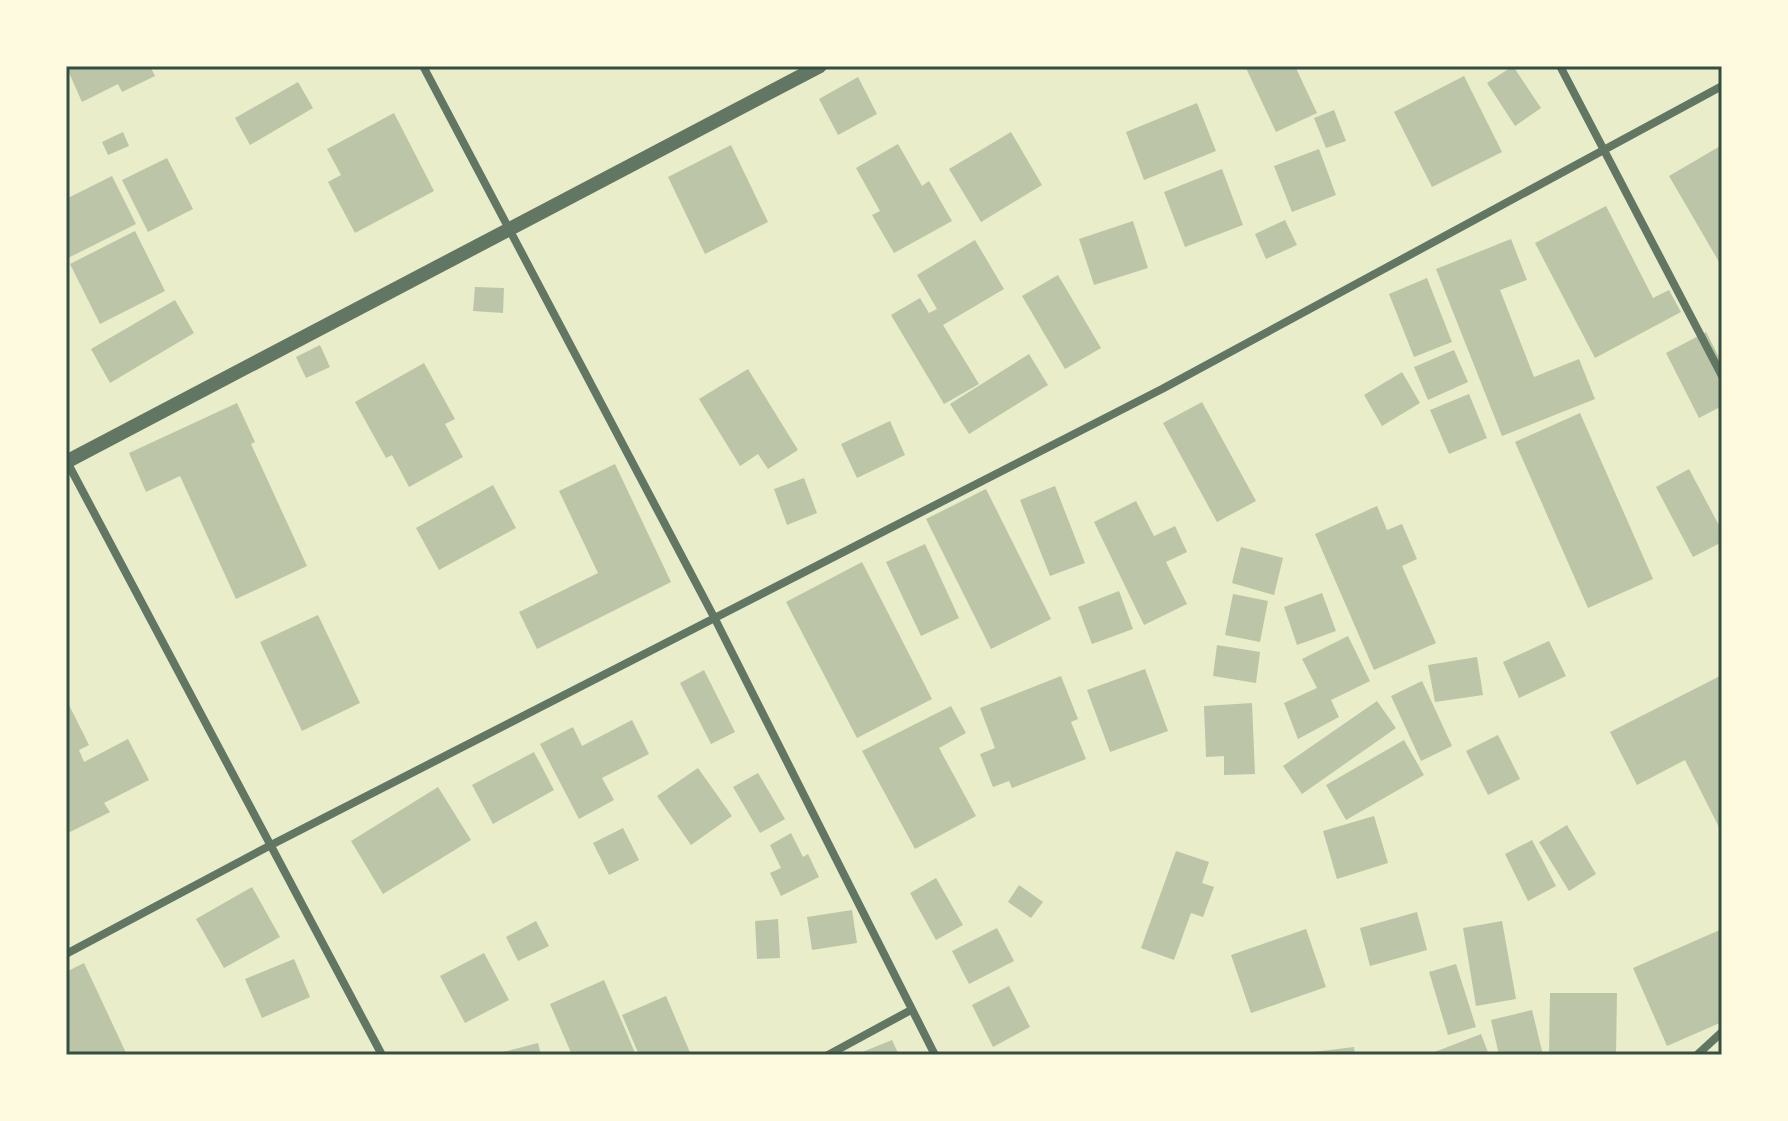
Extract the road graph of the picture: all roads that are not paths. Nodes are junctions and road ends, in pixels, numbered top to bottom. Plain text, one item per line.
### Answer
1 (423, 66) edge
2 (820, 66) edge
3 (1560, 66) edge
4 (1722, 86) edge
5 (1605, 150) junction
6 (508, 230) junction
7 (1722, 376) edge
8 (66, 461) edge
9 (715, 619) junction
10 (271, 845) junction
11 (66, 954) edge
12 (911, 1010) junction
13 (1722, 1032) edge
14 (382, 1055) edge
15 (828, 1055) edge
16 (935, 1055) edge
17 (1697, 1055) edge

1 - 6 street
2 - 6 street
3 - 5 street
4 - 5 street
5 - 7 street
5 - 9 street
6 - 8 street
6 - 9 street
8 - 10 street
9 - 10 street
9 - 12 street
10 - 11 street
10 - 14 street
12 - 15 street
12 - 16 street
13 - 17 street

